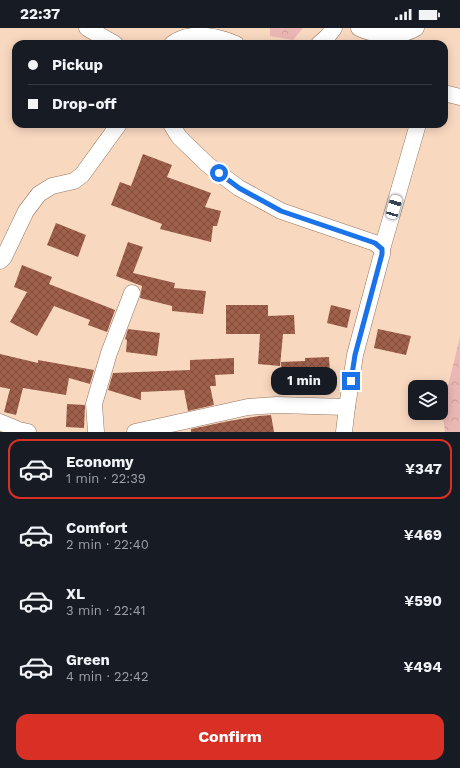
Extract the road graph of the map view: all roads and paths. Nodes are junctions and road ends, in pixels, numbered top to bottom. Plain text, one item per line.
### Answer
1 (87, 28) edge
2 (334, 28) edge
3 (359, 28) edge
4 (416, 28) edge
5 (108, 40) edge
6 (178, 40) edge
7 (226, 40) edge
8 (324, 40) edge
9 (448, 94) edge
10 (460, 97) edge
11 (116, 128) edge
12 (173, 128) edge
13 (417, 128) edge
14 (382, 249) junction
15 (0, 261) edge
16 (132, 293) dead end
17 (347, 407) junction
18 (0, 422) edge
19 (28, 432) edge
20 (96, 432) edge
21 (135, 432) edge
22 (344, 432) edge

1 - 5 street
2 - 8 street
3 - 4 street
6 - 7 street
9 - 10 street
11 - 15 street
12 - 14 street
13 - 14 street
14 - 17 street
16 - 20 street
17 - 21 street
17 - 22 street
18 - 19 street

